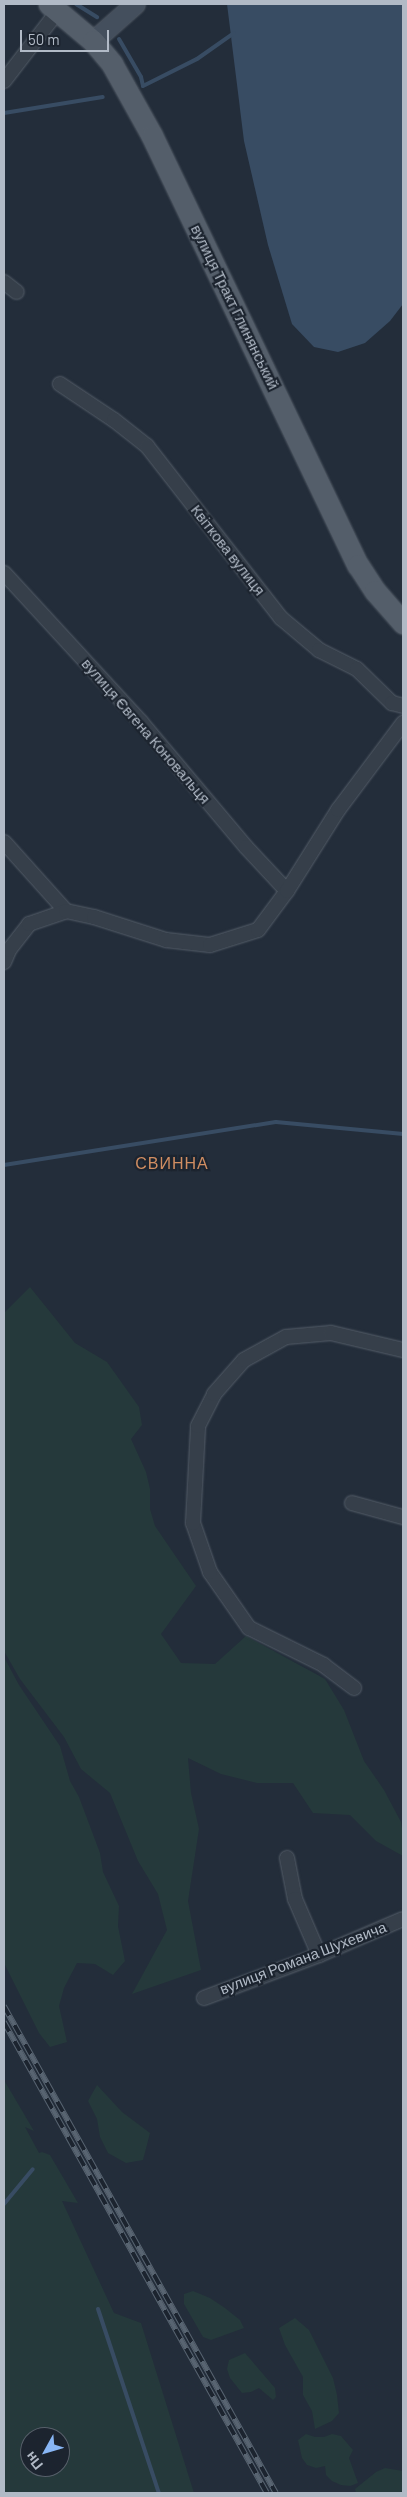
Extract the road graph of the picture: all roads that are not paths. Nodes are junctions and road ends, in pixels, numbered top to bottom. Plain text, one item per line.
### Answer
1 (135, 4) edge
2 (54, 8) edge
3 (93, 41) junction
4 (4, 81) edge
5 (4, 282) edge
6 (17, 292) dead end
7 (60, 384) dead end
8 (4, 573) edge
9 (403, 623) edge
10 (403, 706) edge
11 (403, 723) edge
12 (4, 842) edge
13 (287, 891) junction
14 (66, 911) junction
15 (4, 962) edge
16 (403, 1350) edge
17 (352, 1503) dead end
18 (403, 1517) edge
19 (354, 1688) dead end
20 (287, 1858) dead end
21 (403, 1919) edge
22 (319, 1954) junction
23 (204, 1998) dead end

1 - 3 main road
2 - 3 main road, вулиця Тракт Глинянський
2 - 4 street
3 - 9 main road, вулиця Тракт Глинянський
5 - 6 street
7 - 10 street, Квіткова вулиця
8 - 13 street, вулиця Євгена Коновальця
11 - 13 street
12 - 14 street
13 - 14 street
14 - 15 street
16 - 19 street
17 - 18 street
20 - 22 street
21 - 22 street, вулиця Романа Шухевича
22 - 23 street, вулиця Романа Шухевича

